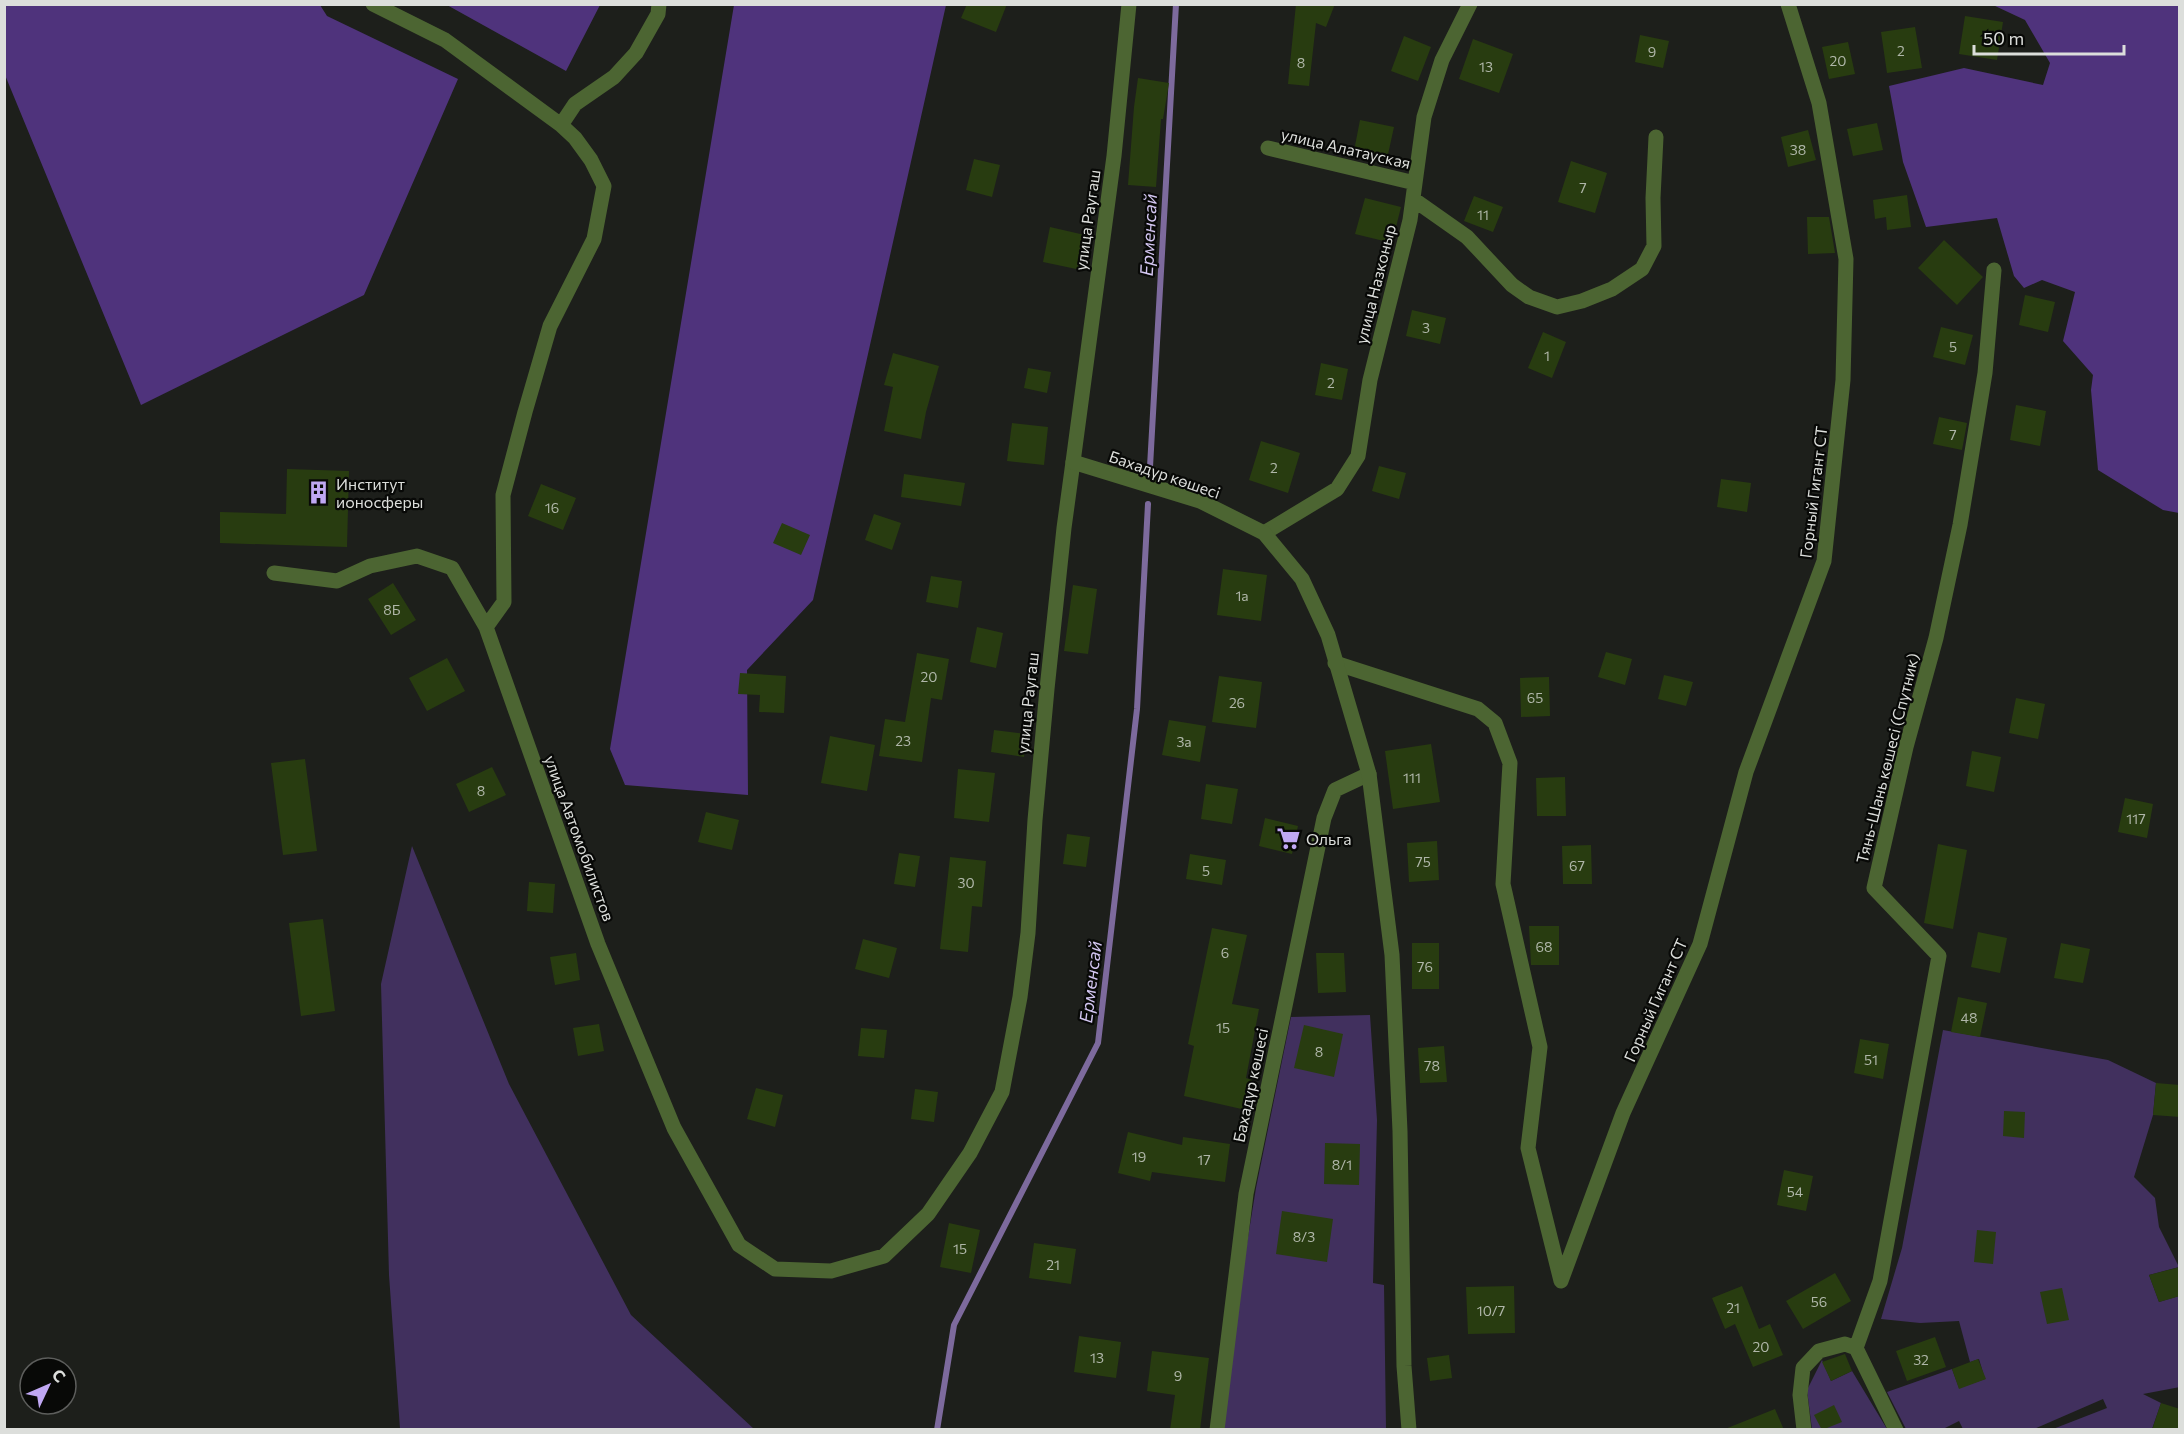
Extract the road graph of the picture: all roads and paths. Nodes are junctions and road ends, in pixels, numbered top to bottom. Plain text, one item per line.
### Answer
1 (373, 4) edge
2 (659, 4) edge
3 (1129, 4) edge
4 (1470, 4) edge
5 (1788, 4) edge
6 (561, 125) junction
7 (1656, 137) dead end
8 (1268, 148) dead end
9 (1415, 183) junction
10 (1413, 199) junction
11 (1994, 270) dead end
12 (1073, 462) junction
13 (1264, 533) junction
14 (274, 573) dead end
15 (486, 627) junction
16 (1335, 663) junction
17 (1369, 774) junction
18 (775, 1269) joint
19 (1856, 1348) junction
20 (1217, 1430) edge
21 (1409, 1430) edge
22 (1804, 1430) edge
23 (1896, 1430) edge

1 - 6 street
2 - 6 street
3 - 12 street, улица Раугаш
4 - 9 street, улица Назконыр
5 - 16 street, Горный Гигант СТ
6 - 15 street
7 - 10 street
8 - 9 street, улица Алатауская
9 - 10 street, улица Назконыр
10 - 13 street, улица Назконыр
11 - 19 street, Тянь-Шань көшесі (Спутник)
12 - 13 street, Бахадүр көшесі
12 - 18 street, улица Раугаш
13 - 16 street, Бахадүр көшесі
14 - 15 street, улица Автомобилистов
15 - 18 street, улица Автомобилистов
16 - 17 street, Бахадүр көшесі
17 - 20 street, Бахадүр көшесі
17 - 21 street, Бахадүр көшесі
19 - 22 street
19 - 23 street

